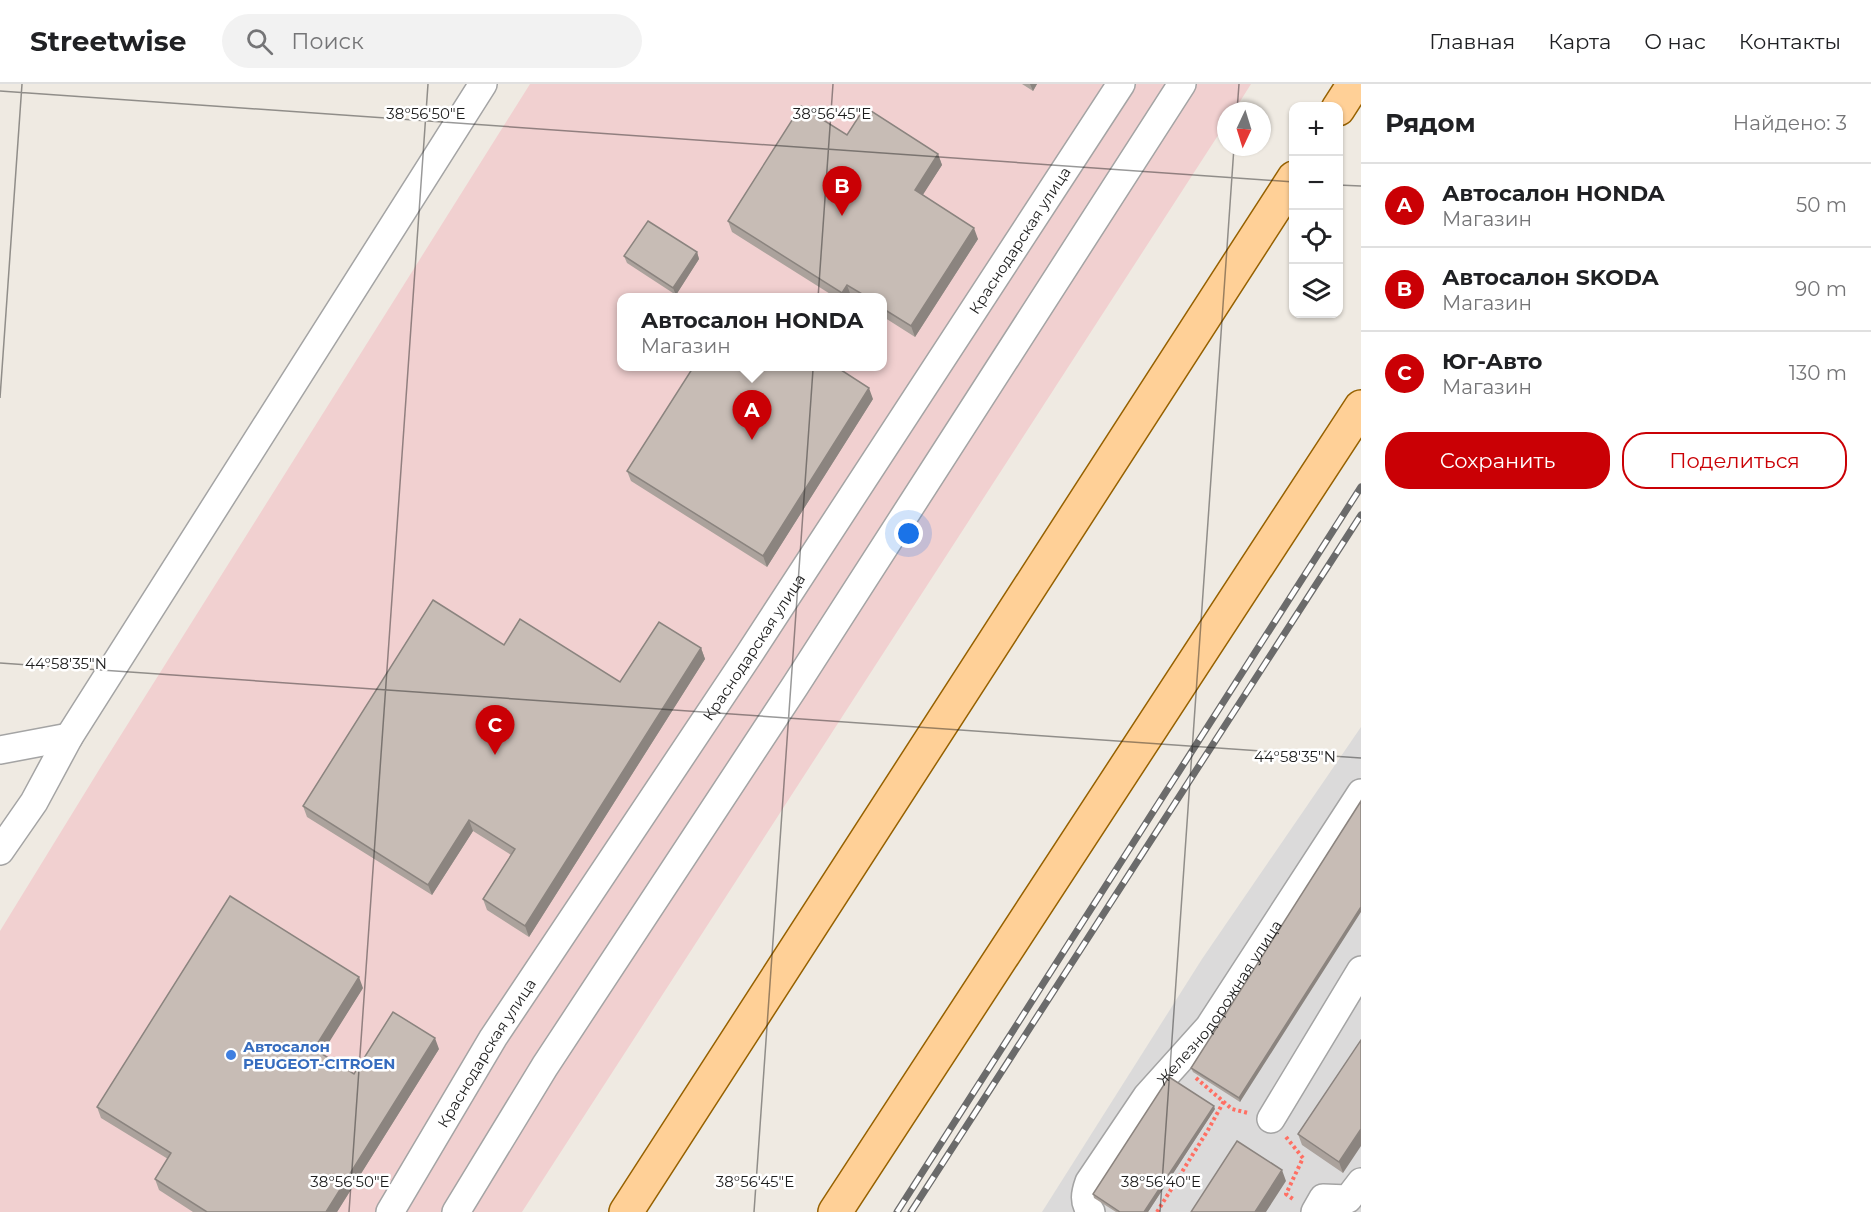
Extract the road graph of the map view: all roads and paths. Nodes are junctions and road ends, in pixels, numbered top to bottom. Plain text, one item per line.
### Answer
1 (483, 84) edge
2 (1121, 84) edge
3 (1182, 84) edge
4 (1354, 84) edge
5 (1342, 102) edge
6 (1289, 184) edge
7 (1361, 406) edge
8 (69, 737) junction
9 (0, 750) edge
10 (1361, 793) edge
11 (0, 851) edge
12 (1359, 977) edge
13 (1224, 1101) dead end
14 (1270, 1119) dead end
15 (1361, 1182) edge
16 (390, 1212) edge
17 (456, 1212) edge
18 (626, 1212) edge
19 (835, 1212) edge
20 (1091, 1212) edge
21 (1157, 1212) edge
22 (1315, 1212) edge

1 - 8 street
2 - 16 street, Краснодарская улица
3 - 17 street
4 - 5 main road
6 - 18 main road
7 - 19 main road
8 - 9 street
8 - 11 street
10 - 20 street, Железнодорожная улица
12 - 14 street
13 - 21 path
15 - 22 street

